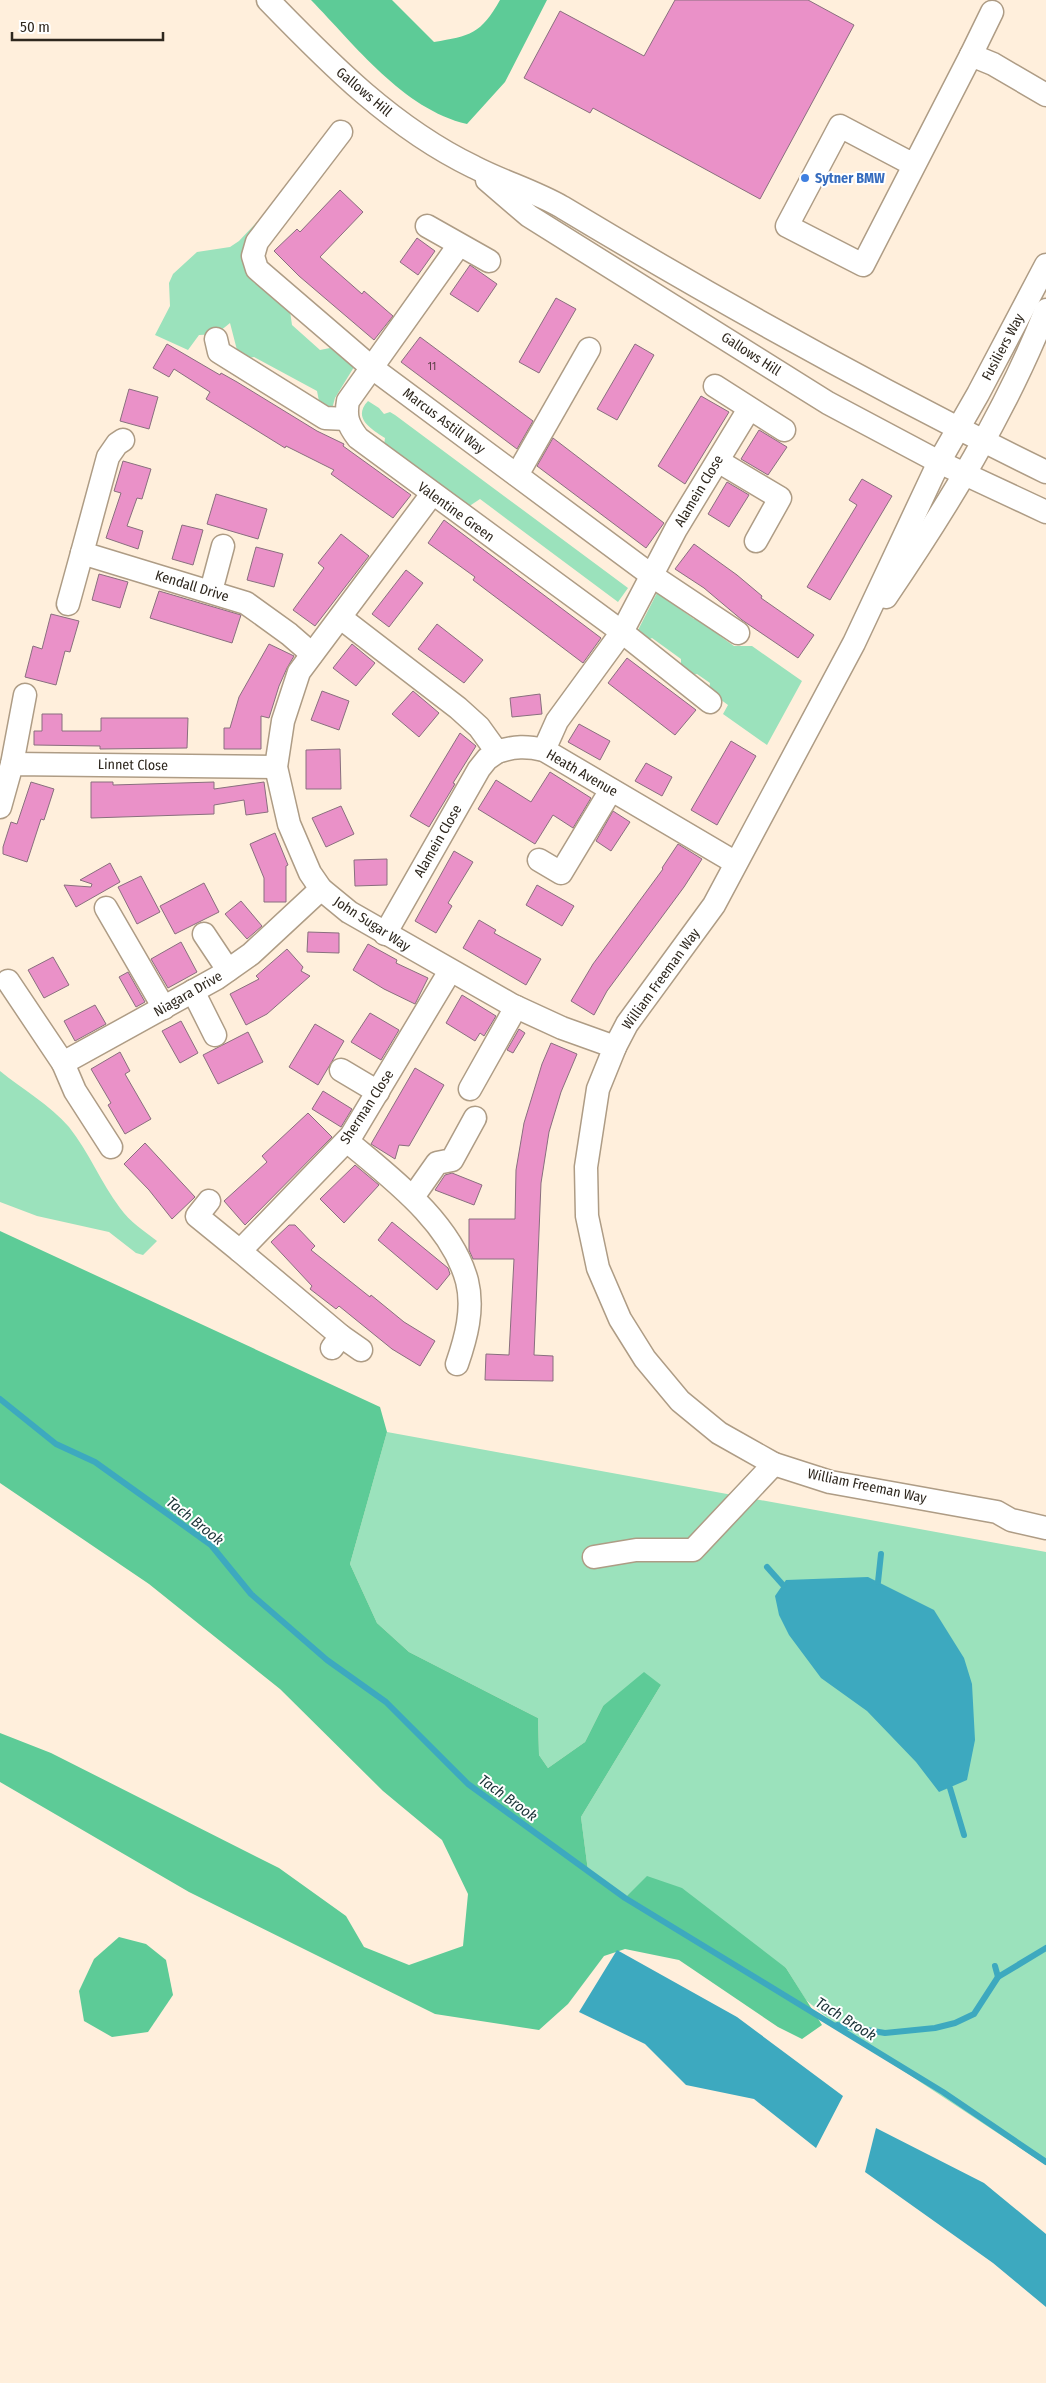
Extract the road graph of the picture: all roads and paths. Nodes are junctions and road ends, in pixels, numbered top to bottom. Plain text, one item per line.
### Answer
1 (268, 0) edge
2 (992, 12) dead end
3 (971, 55) junction
4 (1046, 95) edge
5 (341, 132) dead end
6 (914, 165) junction
7 (474, 167) junction
8 (427, 226) dead end
9 (459, 245) junction
10 (489, 261) dead end
11 (1046, 265) edge
12 (1046, 310) edge
13 (216, 339) dead end
14 (590, 349) dead end
15 (371, 367) junction
16 (715, 386) dead end
17 (750, 409) junction
18 (347, 419) junction
19 (959, 428) junction
20 (784, 430) dead end
21 (123, 440) dead end
22 (983, 441) junction
23 (718, 461) junction
24 (939, 462) junction
25 (1046, 472) edge
26 (964, 474) junction
27 (517, 475) junction
28 (432, 494) junction
29 (1046, 512) edge
30 (756, 540) dead end
31 (223, 546) dead end
32 (82, 553) junction
33 (652, 575) junction
34 (211, 591) junction
35 (68, 604) dead end
36 (341, 618) junction
37 (622, 632) junction
38 (738, 633) dead end
39 (854, 643) junction
40 (312, 654) junction
41 (25, 694) dead end
42 (710, 702) dead end
43 (544, 750) junction
44 (497, 752) junction
45 (276, 767) junction
46 (9, 775) junction
47 (611, 790) junction
48 (0, 807) edge
49 (539, 860) dead end
50 (736, 863) junction
51 (321, 889) junction
52 (106, 908) dead end
53 (204, 934) dead end
54 (385, 934) junction
55 (228, 970) junction
56 (450, 971) junction
57 (8, 981) dead end
58 (193, 991) junction
59 (516, 1007) junction
60 (164, 1008) junction
61 (214, 1035) dead end
62 (615, 1047) junction
63 (63, 1064) junction
64 (341, 1070) dead end
65 (470, 1089) dead end
66 (378, 1092) junction
67 (475, 1118) dead end
68 (347, 1141) junction
69 (111, 1147) dead end
70 (412, 1196) junction
71 (209, 1201) dead end
72 (240, 1251) junction
73 (361, 1350) dead end
74 (457, 1364) dead end
75 (774, 1464) junction
76 (997, 1512) junction
77 (1046, 1514) edge
78 (1046, 1528) edge
79 (594, 1557) dead end

1 - 7 street, Gallows Hill
2 - 3 street
3 - 4 street
3 - 6 street
5 - 15 street, Marcus Astill Way
6 - 6 street
7 - 19 street, Gallows Hill
7 - 24 street, Gallows Hill
8 - 9 street
9 - 10 street
9 - 15 street
11 - 19 street, Fusiliers Way
12 - 22 street
13 - 18 street
14 - 27 street
15 - 18 street
15 - 27 street, Marcus Astill Way
16 - 17 street
17 - 20 street
17 - 23 street, Alamein Close
18 - 28 street, Valentine Green
19 - 22 street, Gallows Hill
19 - 24 street, Fusiliers Way
21 - 32 street
22 - 25 street, Gallows Hill
22 - 26 street
23 - 30 street
23 - 33 street, Alamein Close
24 - 26 street, Gallows Hill
24 - 39 street, Fusiliers Way
26 - 29 street, Gallows Hill
26 - 39 street
27 - 33 street, Marcus Astill Way
28 - 36 street, John Sugar Way
28 - 37 street, Valentine Green
31 - 34 street
32 - 34 street, Kendall Drive
32 - 35 street
33 - 37 street, Alamein Close
33 - 38 street, Marcus Astill Way
34 - 40 street, Kendall Drive
36 - 40 street, John Sugar Way
36 - 44 street
37 - 42 street, Valentine Green
37 - 43 street, Alamein Close
39 - 50 street, William Freeman Way
40 - 45 street, John Sugar Way
41 - 46 street
43 - 44 street, Heath Avenue
43 - 47 street, Heath Avenue
44 - 54 street, Alamein Close
45 - 46 street, Linnet Close
45 - 51 street, John Sugar Way
46 - 48 street
47 - 49 street
47 - 50 street, Heath Avenue
50 - 62 street, William Freeman Way
51 - 54 street, John Sugar Way
51 - 55 street, Niagara Drive
52 - 60 street
53 - 55 street
54 - 56 street, John Sugar Way
55 - 58 street, Niagara Drive
56 - 59 street, John Sugar Way
56 - 66 street, Sherman Close
57 - 63 street
58 - 60 street, Niagara Drive
58 - 61 street
59 - 62 street, John Sugar Way
59 - 65 street
60 - 63 street, Niagara Drive
62 - 75 street, William Freeman Way
63 - 69 street
64 - 66 street
66 - 68 street, Sherman Close
67 - 70 street
68 - 70 street
68 - 72 street, Sherman Close
70 - 74 street
71 - 72 street
72 - 73 street
75 - 76 street, William Freeman Way
75 - 79 street
76 - 77 street
76 - 78 street

